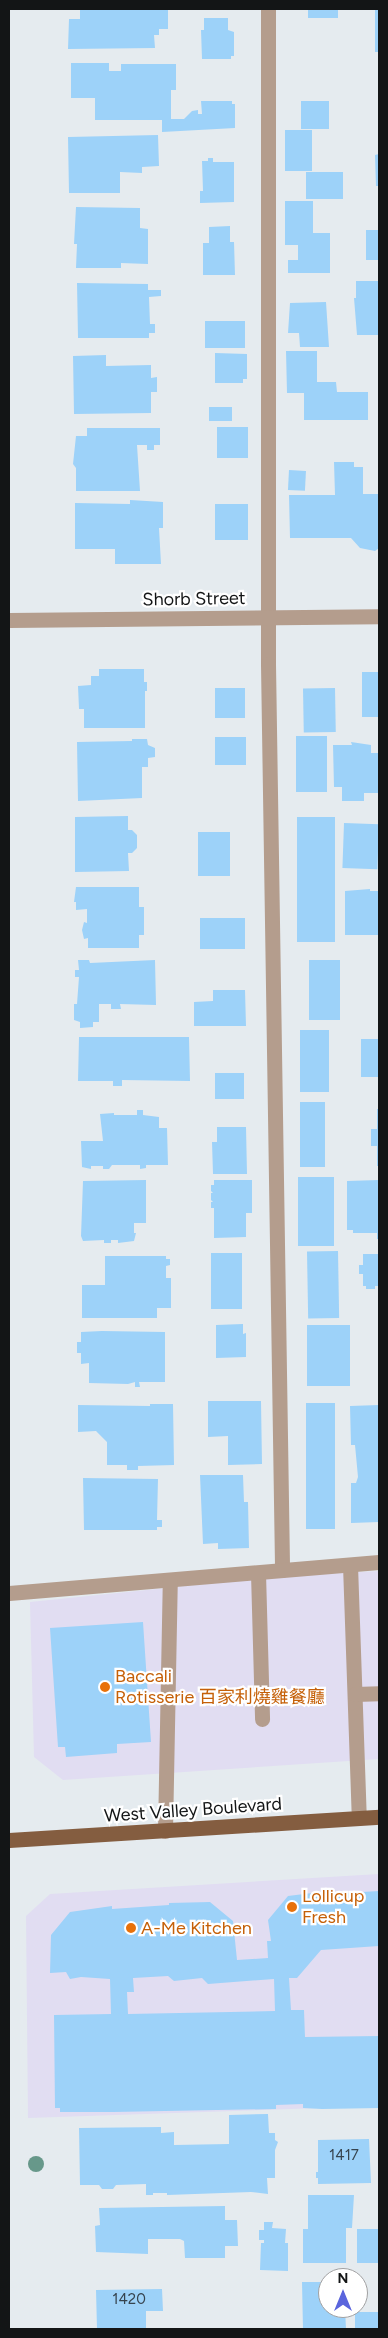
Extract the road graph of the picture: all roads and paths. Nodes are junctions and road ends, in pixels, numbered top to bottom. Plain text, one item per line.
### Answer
1 (268, 9) edge
2 (269, 616) junction
3 (379, 616) edge
4 (9, 620) edge
5 (379, 1562) edge
6 (350, 1564) junction
7 (282, 1570) junction
8 (258, 1572) junction
9 (170, 1580) junction
10 (9, 1593) edge
11 (379, 1693) edge
12 (355, 1694) junction
13 (262, 1719) dead end
14 (379, 1817) edge
15 (359, 1818) junction
16 (165, 1831) junction
17 (9, 1840) edge

1 - 2 street
2 - 3 street, Shorb Street
2 - 4 street, Shorb Street
2 - 7 street
5 - 6 street
6 - 7 street
6 - 12 street
7 - 8 street
8 - 9 street
8 - 13 street
9 - 10 street
9 - 16 street
11 - 12 street
12 - 15 street
14 - 15 main road, West Valley Boulevard
15 - 16 main road, West Valley Boulevard
16 - 17 main road, West Valley Boulevard

